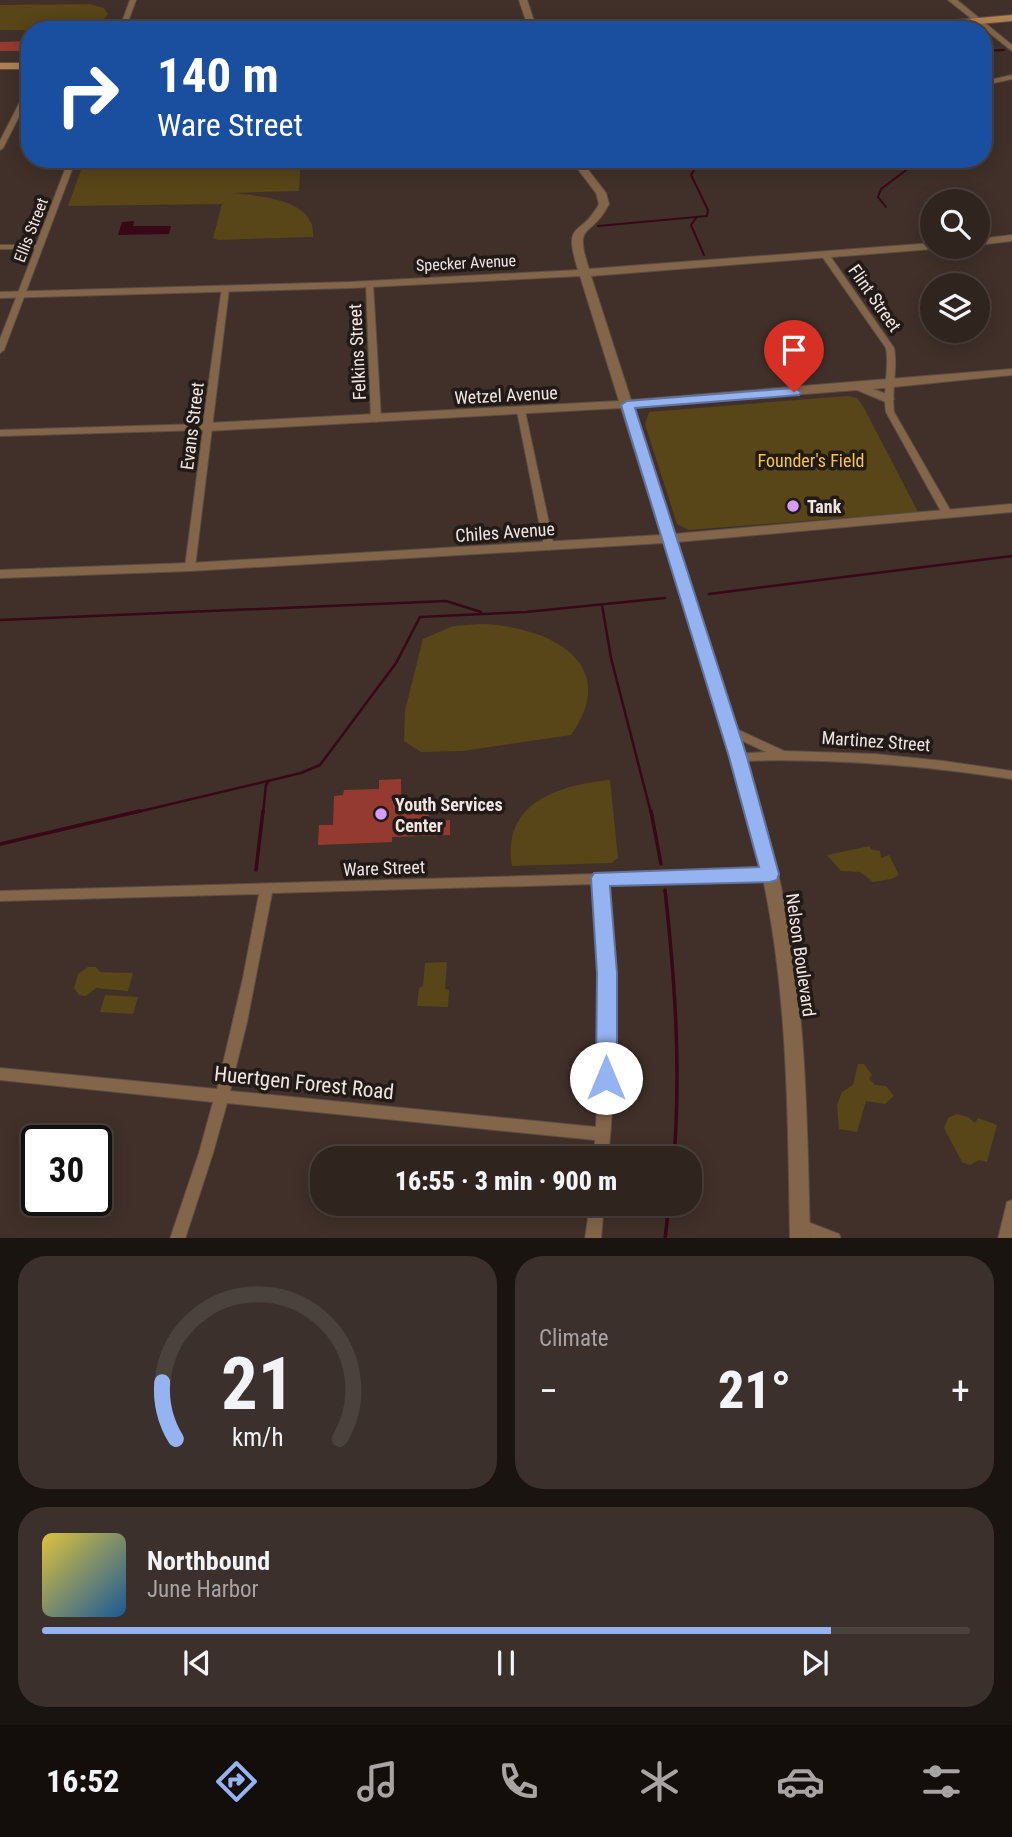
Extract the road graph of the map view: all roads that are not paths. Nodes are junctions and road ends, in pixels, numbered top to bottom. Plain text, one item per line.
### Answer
1 (133, 0) edge
2 (523, 0) edge
3 (953, 0) edge
4 (1012, 18) edge
5 (125, 21) edge
6 (530, 21) edge
7 (978, 21) joint
8 (992, 33) edge
9 (1012, 49) edge
10 (0, 66) edge
11 (21, 66) edge
12 (1012, 77) edge
13 (992, 82) edge
14 (21, 106) edge
15 (0, 148) edge
16 (70, 168) edge
17 (579, 168) edge
18 (1012, 238) edge
19 (990, 241) edge
20 (0, 247) edge
21 (39, 247) junction
22 (920, 247) edge
23 (825, 255) junction
24 (585, 272) junction
25 (369, 284) junction
26 (225, 289) junction
27 (0, 295) edge
28 (20, 295) junction
29 (0, 350) edge
30 (1012, 372) edge
31 (890, 384) junction
32 (857, 387) junction
33 (888, 399) junction
34 (627, 405) junction
35 (521, 411) junction
36 (376, 419) junction
37 (208, 427) junction
38 (0, 433) edge
39 (1012, 508) edge
40 (948, 515) junction
41 (670, 539) junction
42 (550, 547) junction
43 (190, 567) junction
44 (0, 574) edge
45 (730, 730) junction
46 (785, 755) junction
47 (738, 757) junction
48 (1012, 775) edge
49 (770, 874) junction
50 (600, 878) junction
51 (266, 889) junction
52 (0, 896) edge
53 (0, 1074) edge
54 (224, 1096) junction
55 (603, 1134) junction
56 (602, 1146) edge
57 (1012, 1207) edge
58 (596, 1216) edge
59 (800, 1232) edge
60 (177, 1238) edge
61 (593, 1238) edge
62 (834, 1238) edge
63 (1005, 1238) edge

1 - 5 street
2 - 6 street
3 - 7 street
4 - 7 main road
8 - 9 street
10 - 11 main road
12 - 13 street
14 - 15 street
16 - 21 street, Ellis Street
17 - 24 street
18 - 19 street
20 - 21 street
21 - 28 street, Ellis Street
22 - 23 street, Specker Avenue
23 - 24 street, Specker Avenue
23 - 31 street, Flint Street
24 - 25 street, Specker Avenue
24 - 34 street, Nelson Boulevard
25 - 26 street, Specker Avenue
25 - 36 street, Felkins Street
26 - 28 street, Specker Avenue
26 - 37 street, Evans Street
27 - 28 street, Specker Avenue
28 - 29 street, Ellis Street
30 - 31 street, Wetzel Avenue
31 - 32 street, Wetzel Avenue
31 - 33 street, Flint Street
32 - 33 street
32 - 34 street, Wetzel Avenue
33 - 40 street, Flint Street
34 - 35 street, Wetzel Avenue
34 - 41 street, Nelson Boulevard
35 - 36 street, Wetzel Avenue
35 - 42 street
36 - 37 street, Wetzel Avenue
37 - 38 street, Wetzel Avenue
37 - 43 street, Evans Street
39 - 40 street, Chiles Avenue
40 - 41 street, Chiles Avenue
41 - 42 street, Chiles Avenue
41 - 45 street, Nelson Boulevard
42 - 43 street, Chiles Avenue
43 - 44 street, Chiles Avenue
45 - 46 street
45 - 47 street, Nelson Boulevard
46 - 47 street, Martinez Street
46 - 48 street, Martinez Street
47 - 49 street, Nelson Boulevard
49 - 50 street, Ware Street
49 - 59 street, Nelson Boulevard
50 - 51 street, Ware Street
50 - 55 street
51 - 52 street, Ware Street
51 - 54 street
53 - 54 street, Huertgen Forest Road
54 - 55 street, Huertgen Forest Road
54 - 60 street
55 - 56 street
57 - 63 street
58 - 61 street
59 - 62 street

